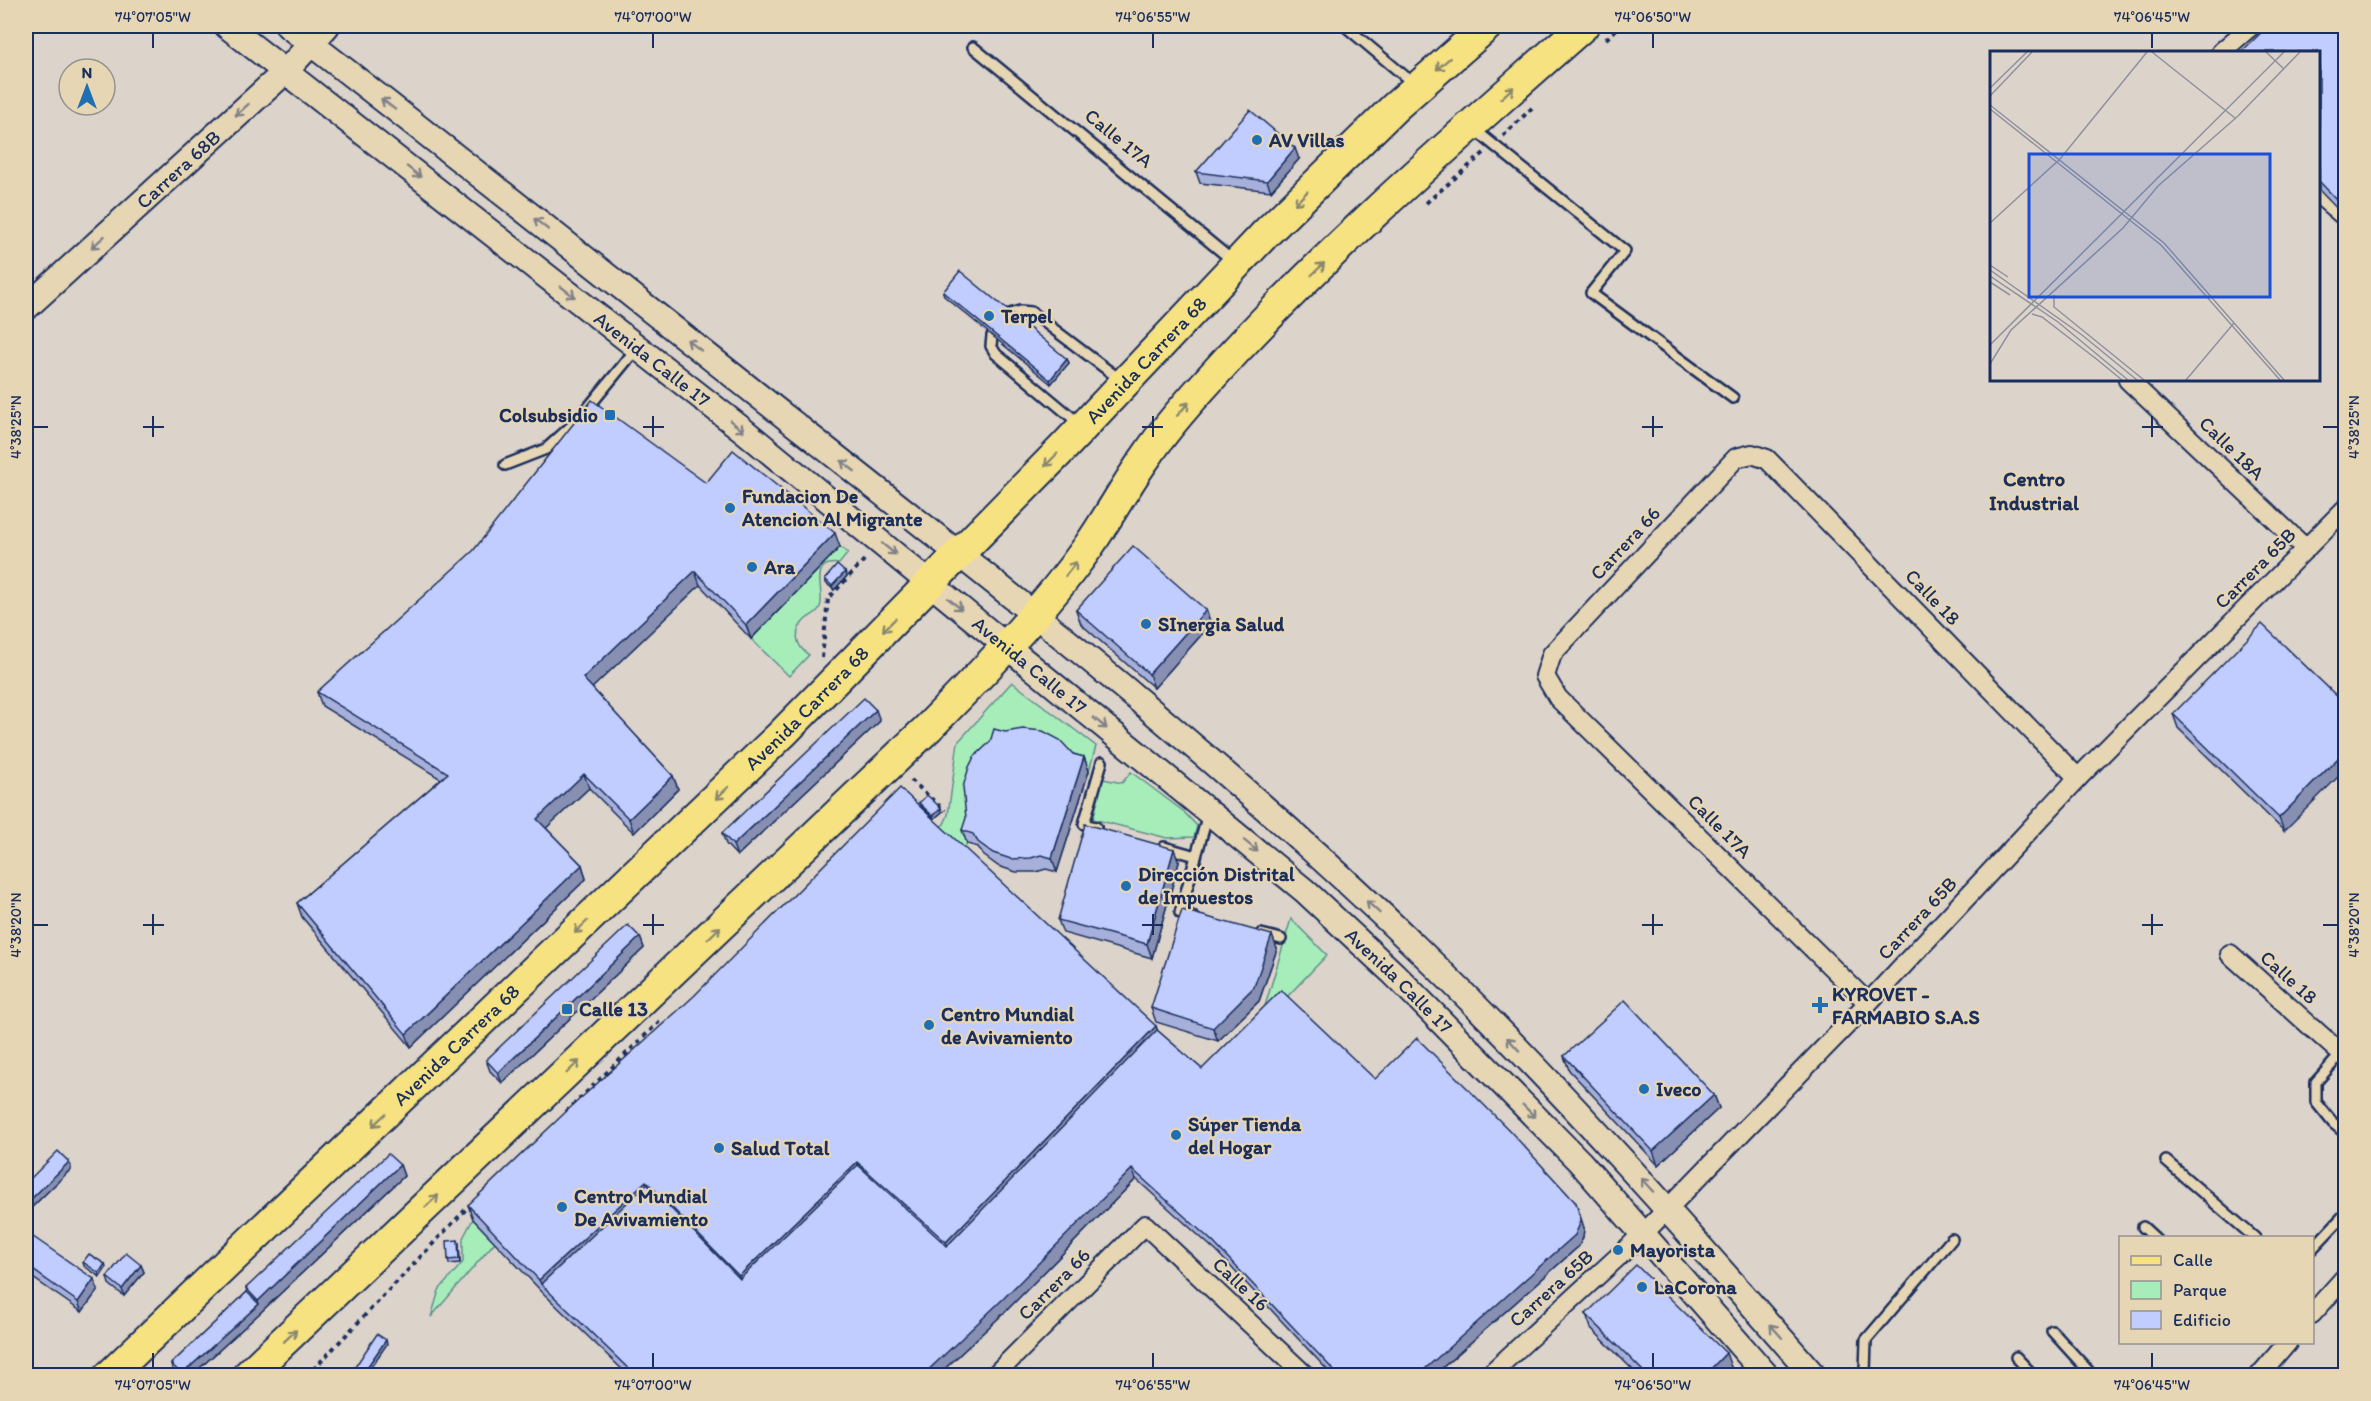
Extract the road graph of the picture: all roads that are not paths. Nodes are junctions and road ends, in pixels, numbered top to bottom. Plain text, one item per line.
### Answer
1 (227, 26) edge
2 (288, 26) edge
3 (1345, 26) edge
4 (1487, 26) edge
5 (2251, 26) edge
6 (1593, 33) edge
7 (319, 35) edge
8 (973, 47) dead end
9 (2222, 51) edge
10 (286, 71) junction
11 (1417, 87) junction
12 (1470, 125) junction
13 (2320, 195) edge
14 (2346, 218) edge
15 (1236, 264) junction
16 (26, 308) edge
17 (1010, 315) edge
18 (992, 336) edge
19 (637, 347) junction
20 (2129, 381) edge
21 (1124, 383) junction
22 (1733, 398) dead end
23 (1083, 426) junction
24 (1752, 454) joint
25 (505, 465) dead end
26 (2346, 508) edge
27 (2306, 549) junction
28 (959, 554) junction
29 (930, 584) junction
30 (1034, 614) junction
31 (1006, 646) junction
32 (1545, 676) joint
33 (1102, 762) dead end
34 (2078, 778) junction
35 (1209, 812) junction
36 (1106, 830) edge
37 (1151, 843) edge
38 (1196, 856) junction
39 (1330, 867) junction
40 (1305, 891) junction
41 (1203, 919) edge
42 (1247, 930) edge
43 (1281, 939) dead end
44 (2230, 954) dead end
45 (1868, 1003) junction
46 (2344, 1053) edge
47 (2346, 1134) edge
48 (2166, 1161) dead end
49 (1668, 1208) junction
50 (2346, 1213) edge
51 (1145, 1225) joint
52 (2143, 1227) dead end
53 (1644, 1233) junction
54 (2153, 1236) edge
55 (2252, 1236) edge
56 (1952, 1239) dead end
57 (2314, 1249) edge
58 (2346, 1276) edge
59 (2314, 1313) edge
60 (2052, 1331) dead end
61 (2280, 1345) edge
62 (2016, 1357) dead end
63 (256, 1370) edge
64 (109, 1376) edge
65 (994, 1376) edge
66 (1306, 1376) edge
67 (1488, 1376) edge
68 (1767, 1376) edge
69 (1814, 1376) edge
70 (1867, 1376) edge
71 (2034, 1376) edge
72 (2093, 1376) edge
73 (2259, 1376) edge

1 - 10 street, Avenida Calle 17
2 - 7 street, Avenida Calle 17
3 - 11 lane
4 -> 11 main road, Avenida Carrera 68
5 - 9 street
12 -> 6 main road
7 - 10 street, Carrera 68B
28 -> 7 street, Avenida Calle 17
8 - 15 lane, Calle 17A
10 -> 16 street, Carrera 68B
10 -> 19 street, Avenida Calle 17
11 -> 15 main road, Avenida Carrera 68
12 - 22 lane
30 -> 12 main road
13 - 14 street
15 - 21 main road, Avenida Carrera 68
17 - 21 lane
18 - 23 lane
19 - 25 lane
19 -> 29 street, Avenida Calle 17
20 - 27 street, Calle 18A
21 - 23 main road, Avenida Carrera 68
23 -> 28 main road, Avenida Carrera 68
24 - 32 street, Carrera 66
24 - 34 street, Calle 18
26 - 27 street, Carrera 65B
27 - 34 street, Carrera 65B
28 - 29 main road, Avenida Carrera 68
28 - 30 street, Avenida Calle 17
29 -> 31 street, Avenida Calle 17
29 -> 64 main road, Avenida Carrera 68
30 - 31 main road
30 - 39 street, Avenida Calle 17
31 -> 35 street, Avenida Calle 17
63 -> 31 main road
32 - 45 street, Calle 17A
33 - 36 lane
34 - 45 street, Carrera 65B
35 - 38 lane
35 -> 40 street, Avenida Calle 17
37 - 38 lane
38 - 41 lane
39 - 40 street
49 -> 39 street, Avenida Calle 17
40 -> 53 street, Avenida Calle 17
42 - 43 lane
44 - 46 street, Calle 18
45 - 49 street, Carrera 65B
46 - 47 lane
48 - 55 lane
49 - 53 street, Carrera 65B
69 -> 49 street, Avenida Calle 17
50 - 57 lane
51 - 65 street, Carrera 66
51 - 66 street, Calle 16
52 - 54 lane
53 - 67 street, Carrera 65B
53 - 68 street, Avenida Calle 17
56 - 70 lane
58 - 59 street
60 - 72 lane
61 - 73 street
62 - 71 lane

